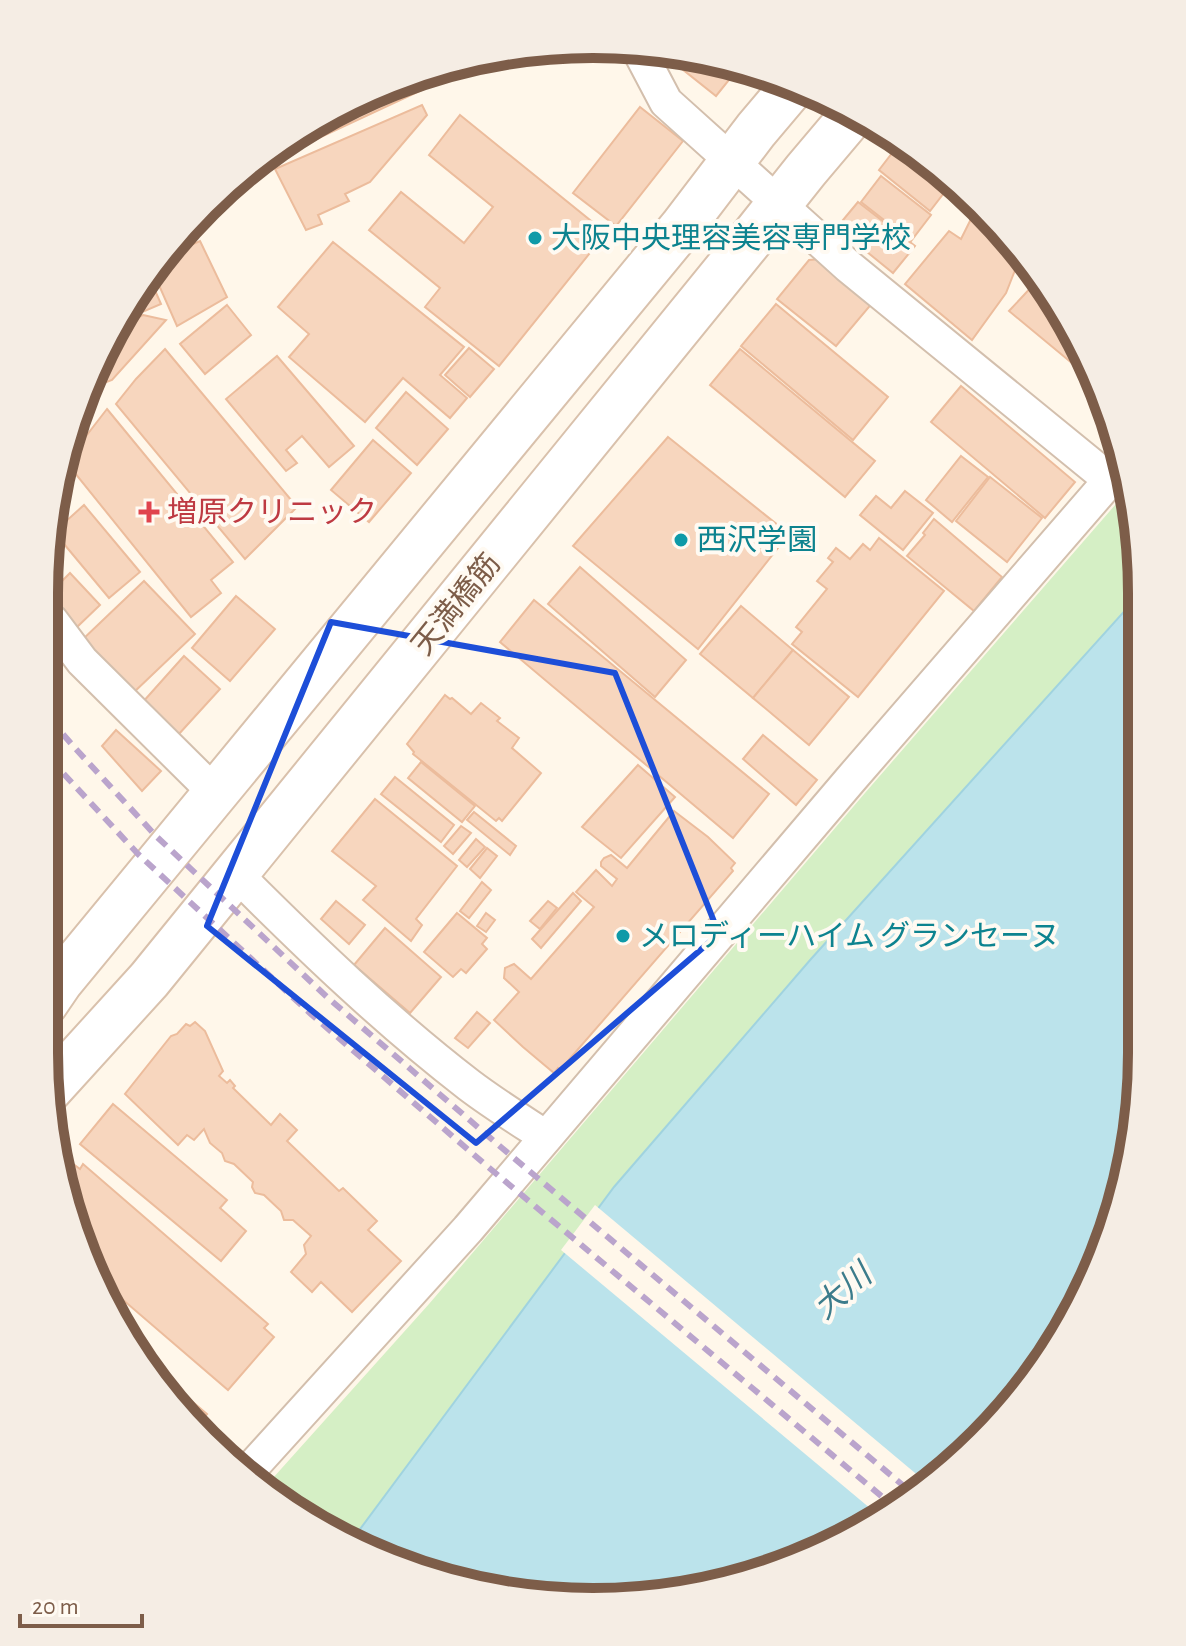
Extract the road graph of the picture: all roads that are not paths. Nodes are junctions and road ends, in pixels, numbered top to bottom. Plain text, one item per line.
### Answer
1 (644, 61) edge
2 (786, 94) edge
3 (846, 122) edge
4 (733, 161) junction
5 (780, 203) junction
6 (58, 629) edge
7 (216, 794) junction
8 (236, 874) junction
9 (58, 985) edge
10 (58, 1067) edge
11 (546, 1137) junction
12 (253, 1466) edge

1 - 4 street
2 - 4 street
3 - 5 street, 天満橋筋
4 - 5 street
4 - 7 street
5 - 8 street, 天満橋筋
5 - 11 street
6 - 7 street
7 - 9 street
8 - 10 street, 天満橋筋
8 - 11 street
11 - 12 street

